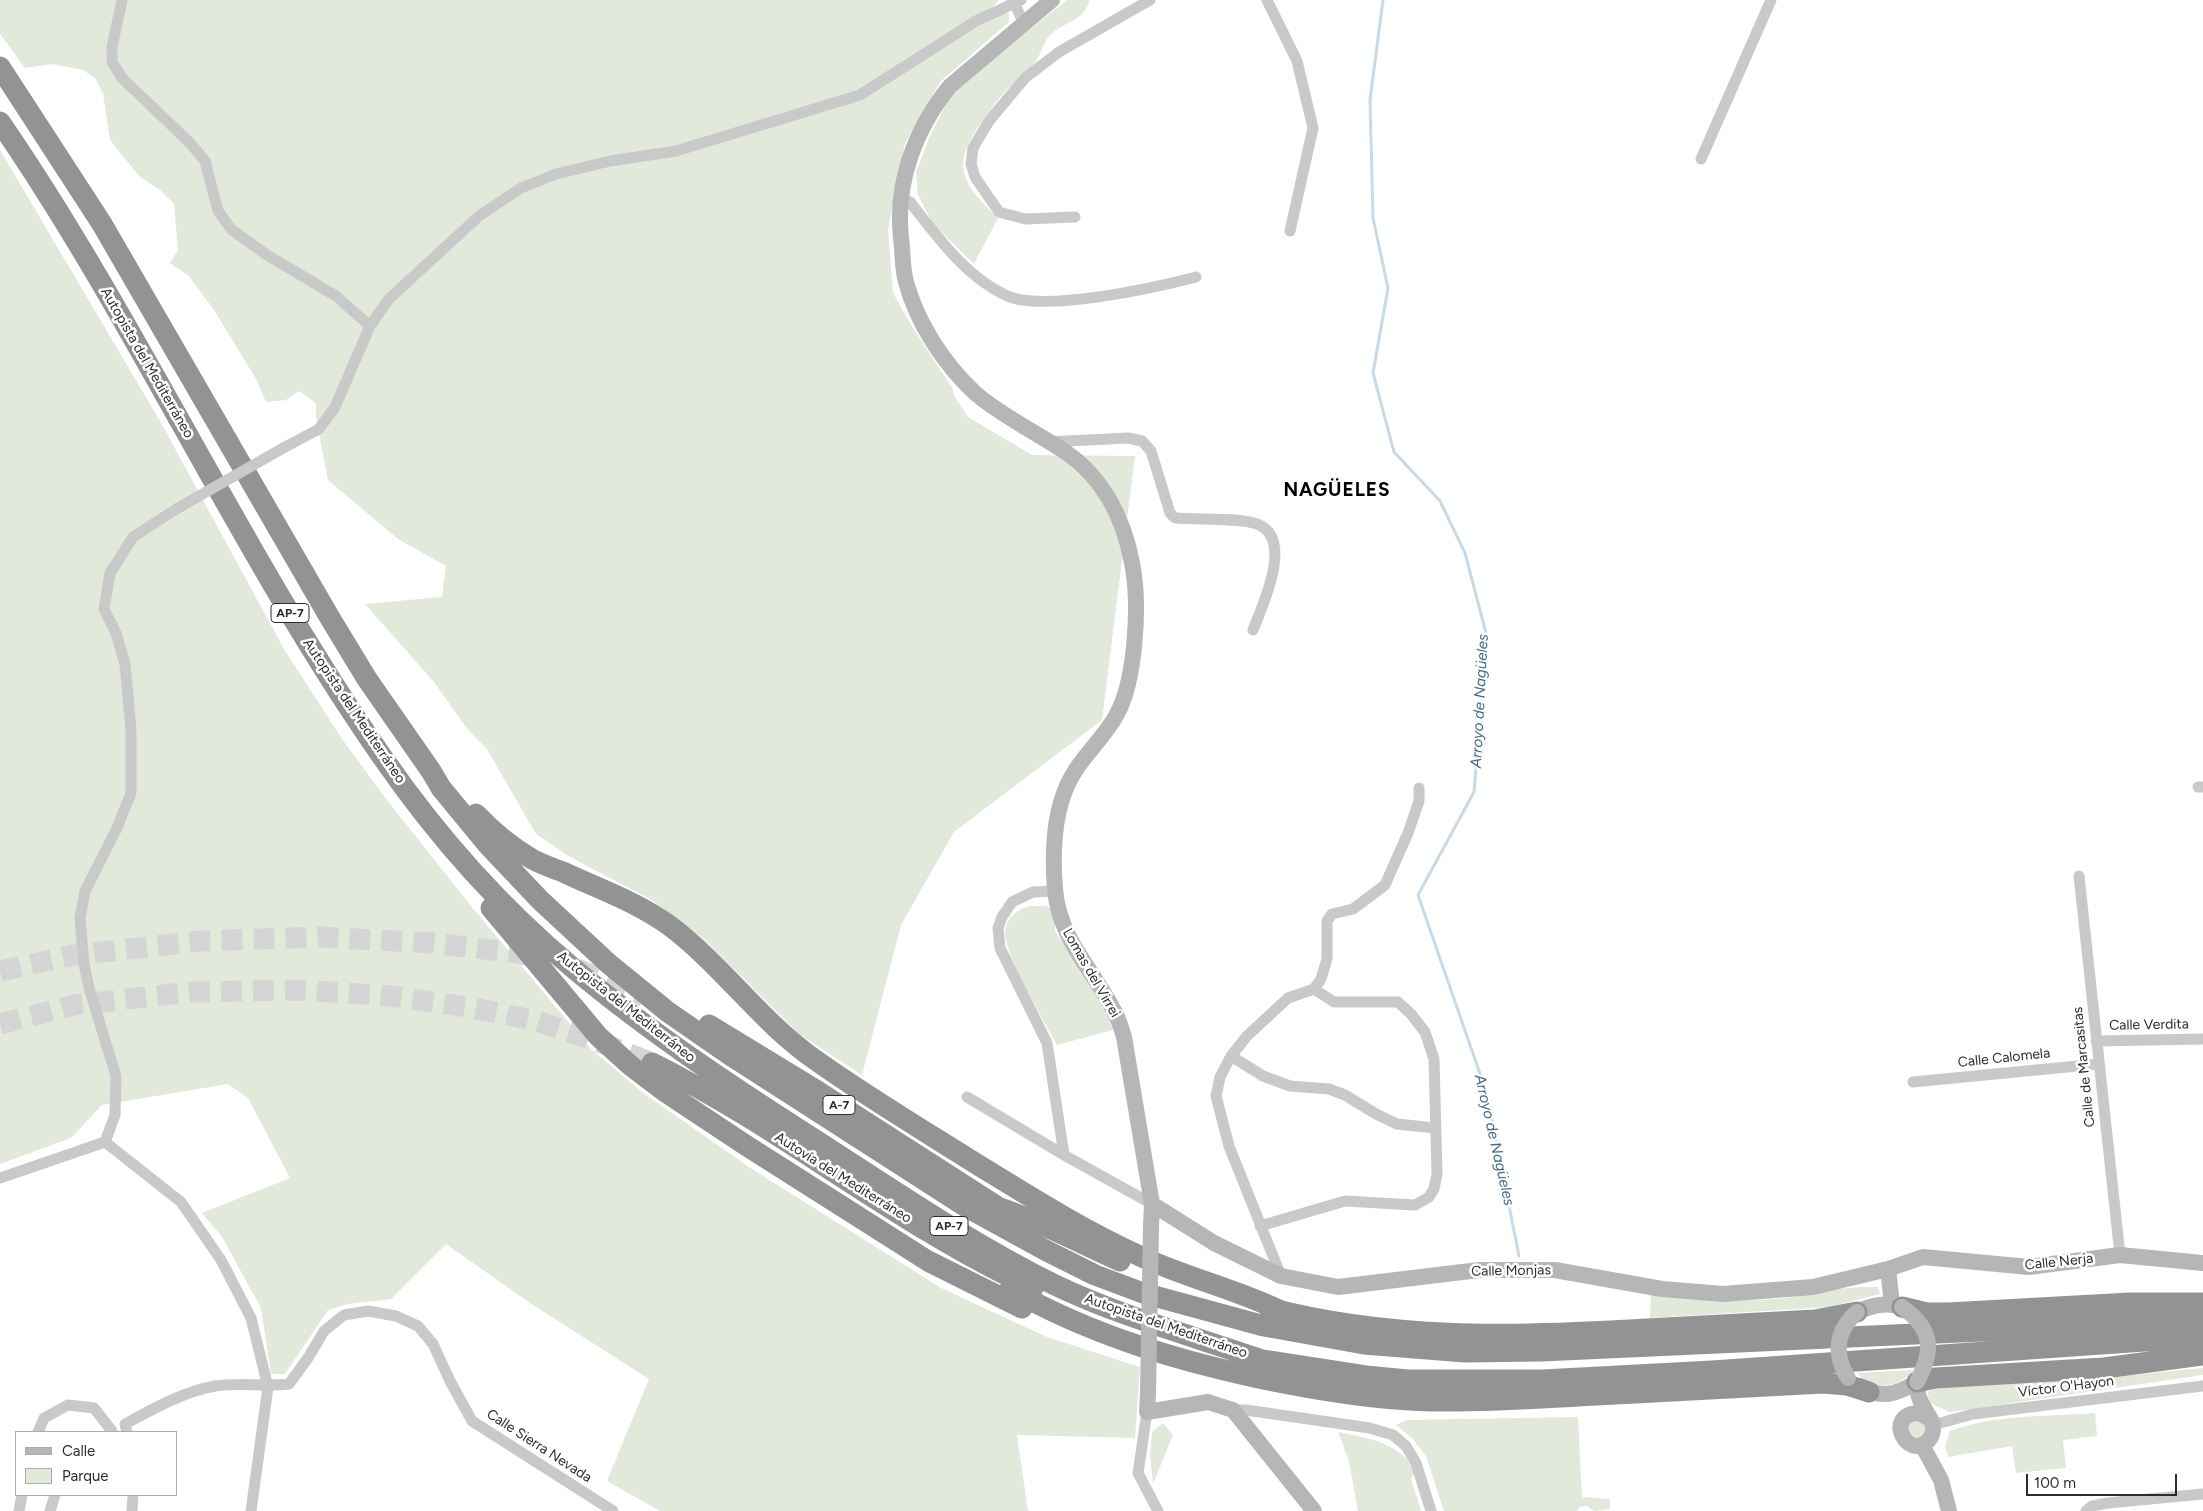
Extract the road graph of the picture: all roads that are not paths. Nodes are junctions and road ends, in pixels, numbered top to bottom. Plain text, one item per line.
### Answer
1 (122, 0) edge
2 (1052, 0) edge
3 (1150, 0) edge
4 (1267, 0) edge
5 (1770, 0) edge
6 (1018, 1) edge
7 (1023, 22) junction
8 (0, 67) edge
9 (0, 122) edge
10 (1701, 159) dead end
11 (902, 198) junction
12 (1075, 217) dead end
13 (1290, 231) dead end
14 (1196, 277) dead end
15 (370, 326) junction
16 (1046, 442) junction
17 (1253, 630) dead end
18 (431, 771) junction
19 (1418, 788) dead end
20 (412, 797) junction
21 (2079, 876) dead end
22 (1055, 891) junction
23 (1314, 989) junction
24 (672, 1011) junction
25 (2203, 1039) edge
26 (2096, 1041) junction
27 (1231, 1056) junction
28 (652, 1063) tunnel mouth
29 (2098, 1064) junction
30 (1912, 1082) dead end
31 (967, 1097) dead end
32 (1435, 1128) junction
33 (105, 1142) junction
34 (1064, 1155) junction
35 (0, 1178) edge
36 (1152, 1204) junction
37 (997, 1207) junction
38 (1260, 1226) junction
39 (933, 1235) junction
40 (2120, 1255) junction
41 (2203, 1264) edge
42 (1888, 1268) junction
43 (1281, 1276) junction
44 (1178, 1301) junction
45 (2203, 1303) edge
46 (1897, 1306) junction
47 (1280, 1311) junction
48 (1857, 1312) junction
49 (2203, 1317) edge
50 (2203, 1337) edge
51 (1129, 1344) junction
52 (2203, 1355) edge
53 (1262, 1360) junction
54 (1916, 1382) junction
55 (2203, 1386) edge
56 (268, 1387) junction
57 (1869, 1392) junction
58 (1894, 1393) junction
59 (1233, 1410) junction
60 (1147, 1412) junction
61 (1907, 1415) junction
62 (1932, 1422) junction
63 (126, 1428) edge
64 (38, 1431) edge
65 (110, 1431) edge
66 (1922, 1445) junction
67 (2203, 1494) edge
68 (22, 1496) edge
69 (55, 1496) edge
70 (133, 1496) edge
71 (19, 1511) edge
72 (50, 1511) edge
73 (132, 1511) edge
74 (251, 1511) edge
75 (613, 1511) edge
76 (1158, 1511) edge
77 (1314, 1511) edge
78 (1431, 1511) edge
79 (1949, 1511) edge
80 (2086, 1511) edge

1 - 15 street
2 - 7 street, Lomas del Virrei
3 - 12 street
4 - 13 street
5 - 10 street
6 - 7 street
6 - 15 street
7 - 11 street, Lomas del Virrei
8 - 18 highway, Autopista del Mediterráneo / AP-7
9 - 20 highway, Autopista del Mediterráneo / AP-7
11 - 14 street
11 - 16 street, Lomas del Virrei
15 - 33 street, bridge
16 - 17 street
16 - 22 street, Lomas del Virrei
18 - 24 highway, Autopista del Mediterráneo / AP-7
18 - 47 highway
19 - 23 street
20 - 51 highway
20 - 53 highway, Autopista del Mediterráneo / AP-7
21 - 26 street, Calle de Marcasitas
22 - 34 street
22 - 36 street, Lomas del Virrei
23 - 27 street
23 - 32 street
24 - 37 highway, A-7
24 - 44 highway, Autopista del Mediterráneo / AP-7
25 - 26 street, Calle Verdita
26 - 29 street, Calle de Marcasitas
27 - 32 street
27 - 38 street
28 - 39 highway, Autovía del Mediterráneo
29 - 30 street, Calle Calomela
29 - 40 street, Calle de Marcasitas
31 - 34 street
32 - 38 street
33 - 35 street
33 - 56 street
34 - 36 street
36 - 43 street, Calle Monjas
36 - 60 street, Lomas del Virrei, bridge
37 - 44 highway, A-7
37 - 47 highway
38 - 43 street
39 - 51 highway
39 - 53 highway, Autovía del Mediterráneo
40 - 41 street, Calle Nerja
40 - 42 street, Calle Nerja
42 - 43 street, Calle Monjas
42 - 46 street
44 - 49 highway
45 - 46 highway
46 - 48 street
46 - 54 street, bridge
47 - 48 highway
48 - 57 street, bridge
50 - 53 highway
51 - 57 highway
52 - 54 highway
54 - 58 street
54 - 62 street
55 - 62 street, Víctor O'Hayon
56 - 63 street, Calle Sierra Nevada
56 - 74 street
56 - 75 street, Calle Sierra Nevada
57 - 58 street
58 - 61 street
59 - 60 street
59 - 77 street
59 - 78 street
60 - 76 street
61 - 62 street
61 - 66 street
62 - 66 street
64 - 65 street
66 - 79 street
67 - 80 street
68 - 71 street
69 - 72 street
70 - 73 street

